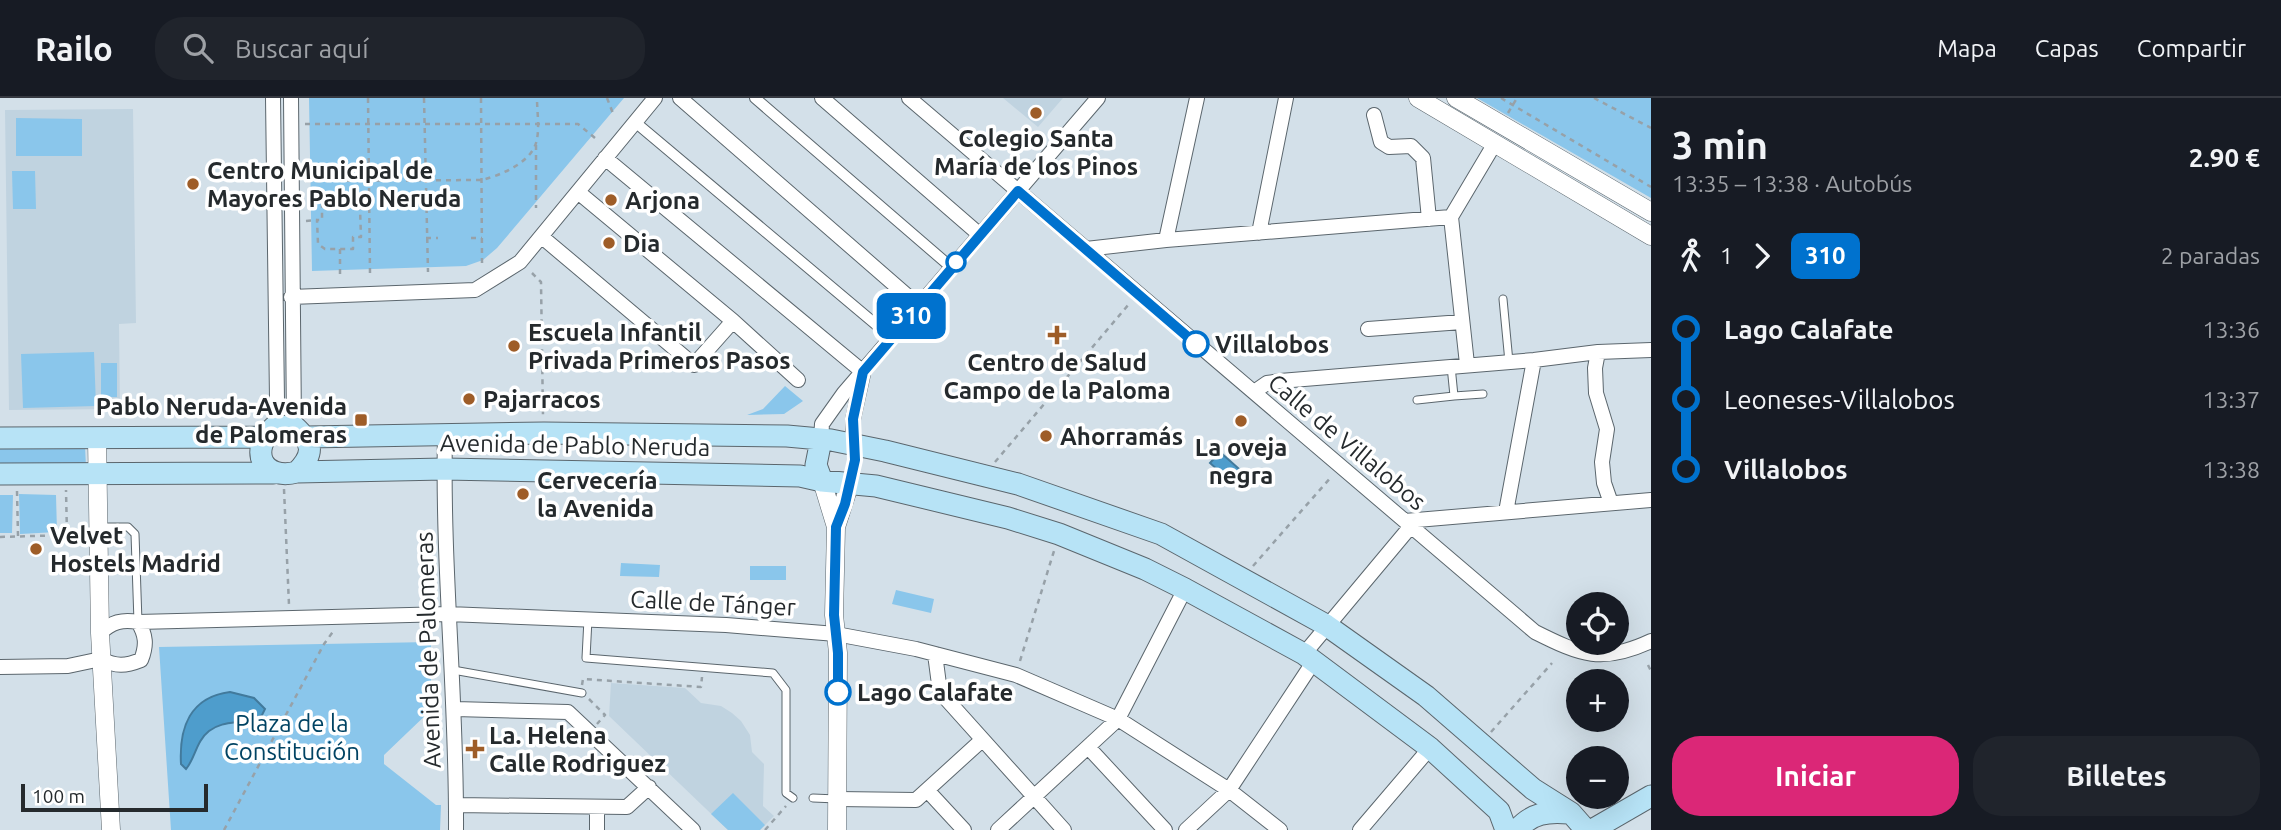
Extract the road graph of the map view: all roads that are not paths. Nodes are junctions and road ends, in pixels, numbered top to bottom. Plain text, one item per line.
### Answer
1 (273, 98) edge
2 (291, 98) edge
3 (655, 98) edge
4 (680, 98) edge
5 (755, 98) edge
6 (822, 98) edge
7 (909, 98) edge
8 (1098, 98) edge
9 (1197, 98) edge
10 (1286, 98) edge
11 (1418, 98) edge
12 (1456, 98) edge
13 (1374, 115) dead end
14 (635, 122) junction
15 (1495, 143) junction
16 (605, 158) junction
17 (578, 191) junction
18 (1018, 191) junction
19 (1651, 212) edge
20 (1451, 217) junction
21 (1429, 219) junction
22 (1259, 233) junction
23 (980, 235) junction
24 (1651, 236) edge
25 (542, 237) junction
26 (1166, 240) junction
27 (1086, 249) junction
28 (951, 268) junction
29 (291, 297) junction
30 (1503, 299) dead end
31 (919, 306) junction
32 (733, 321) junction
33 (1462, 322) junction
34 (1368, 329) dead end
35 (892, 338) junction
36 (1651, 350) edge
37 (1598, 352) junction
38 (1534, 360) junction
39 (1509, 362) junction
40 (1467, 364) junction
41 (1451, 366) junction
42 (863, 372) junction
43 (798, 380) dead end
44 (1254, 392) junction
45 (1483, 394) dead end
46 (1454, 396) junction
47 (1417, 400) dead end
48 (284, 432) junction
49 (445, 435) junction
50 (0, 438) edge
51 (97, 438) junction
52 (821, 440) junction
53 (853, 445) junction
54 (444, 469) junction
55 (285, 473) junction
56 (8, 474) edge
57 (98, 474) junction
58 (822, 481) junction
59 (850, 483) junction
60 (1651, 500) edge
61 (1611, 503) junction
62 (1506, 512) junction
63 (1408, 523) junction
64 (98, 527) junction
65 (836, 527) junction
66 (1185, 589) junction
67 (448, 614) junction
68 (588, 619) junction
69 (138, 622) junction
70 (1326, 625) junction
71 (100, 633) junction
72 (836, 634) junction
73 (1651, 641) edge
74 (934, 654) junction
75 (1309, 658) junction
76 (101, 659) junction
77 (0, 667) edge
78 (453, 670) junction
79 (582, 693) road end
80 (455, 709) junction
81 (1118, 719) junction
82 (982, 740) junction
83 (1088, 747) junction
84 (1430, 748) junction
85 (649, 787) junction
86 (928, 790) junction
87 (1229, 790) junction
88 (1651, 796) edge
89 (1034, 797) junction
90 (793, 798) road end
91 (813, 798) dead end
92 (837, 799) junction
93 (456, 805) junction
94 (597, 807) junction
95 (1571, 813) junction
96 (111, 830) edge
97 (456, 830) edge
98 (597, 830) edge
99 (693, 830) edge
100 (837, 830) edge
101 (964, 830) edge
102 (998, 830) edge
103 (1064, 830) edge
104 (1165, 830) edge
105 (1186, 830) edge
106 (1280, 830) edge
107 (1360, 830) edge
108 (1506, 830) edge
109 (1517, 830) edge
110 (1586, 830) edge
111 (1592, 830) edge

1 - 48 street
2 - 29 street
3 - 14 street
4 - 31 street
5 - 28 street
6 - 23 street
7 - 18 street, Calle de Villalobos
8 - 18 street
9 - 26 street
10 - 22 street
11 - 15 street
12 - 19 street
13 - 21 street
14 - 16 street
14 - 35 street
15 - 20 street
15 - 24 street
16 - 17 street
16 - 42 street
17 - 25 street
17 - 32 street
18 - 23 street
18 - 27 street, Calle de Villalobos
20 - 21 street
20 - 33 street
21 - 22 street
22 - 26 street
23 - 28 street
25 - 29 street
25 - 32 street
26 - 27 street
27 - 44 street, Calle de Villalobos
28 - 31 street
29 - 48 street
30 - 39 lane
31 - 35 street
32 - 43 street
33 - 34 street
33 - 40 street
35 - 42 street
36 - 37 street
37 - 38 street
37 - 61 street
38 - 39 street
38 - 62 street
39 - 40 street
40 - 41 street
41 - 44 street
41 - 46 lane
42 - 52 street
42 - 53 street
44 - 63 street, Calle de Villalobos
45 - 46 lane
46 - 47 lane
48 - 49 main road, Avenida de Pablo Neruda
48 - 51 main road, Avenida de Pablo Neruda
48 - 55 main road
48 - 55 main road
49 - 52 main road, Avenida de Pablo Neruda
49 - 54 street, Avenida de Palomeras
50 - 51 main road, Avenida de Pablo Neruda
51 - 57 street
52 - 53 main road, Avenida de Pablo Neruda
52 - 58 main road
53 - 59 main road
53 - 70 main road
54 - 55 main road, Avenida de Pablo Neruda
54 - 58 main road, Avenida de Pablo Neruda
54 - 67 street, Avenida de Palomeras
55 - 57 main road, Avenida de Pablo Neruda
56 - 57 main road, Avenida de Pablo Neruda
57 - 64 street
58 - 59 main road, Avenida de Pablo Neruda
58 - 65 street
59 - 65 street
59 - 66 main road, Avenida de Pablo Neruda
60 - 61 street
61 - 62 street
62 - 63 street
63 - 70 street
63 - 73 street, Calle de Villalobos
64 - 69 lane
64 - 71 street
65 - 72 street
66 - 75 main road, Avenida de Pablo Neruda
66 - 81 street
67 - 68 street, Calle de Tánger
67 - 69 street, Calle de Tánger
67 - 78 street, Avenida de Palomeras
68 - 72 street, Calle de Tánger
68 - 90 lane
69 - 71 street
69 - 76 street
70 - 75 street
70 - 95 main road
71 - 76 street
72 - 74 street, Calle de Tánger
72 - 92 street
74 - 81 street, Calle de Tánger
74 - 82 street
75 - 84 main road, Avenida de Pablo Neruda
75 - 87 street
76 - 77 street
76 - 96 street
78 - 79 lane
78 - 80 street, Avenida de Palomeras
80 - 85 street
80 - 93 street, Avenida de Palomeras
81 - 83 street
81 - 87 street, Calle de Tánger
82 - 86 street
82 - 89 street
83 - 89 street
83 - 104 street
84 - 107 street
84 - 108 main road, Avenida de Pablo Neruda
85 - 94 street
85 - 99 street
86 - 92 street
86 - 101 street
87 - 105 street
87 - 106 street, Calle de Tánger
88 - 111 main road
89 - 102 street
89 - 103 street
91 - 92 lane
92 - 100 street
93 - 94 street
93 - 97 street, Avenida de Palomeras
94 - 98 street
95 - 109 main road
95 - 110 main road

